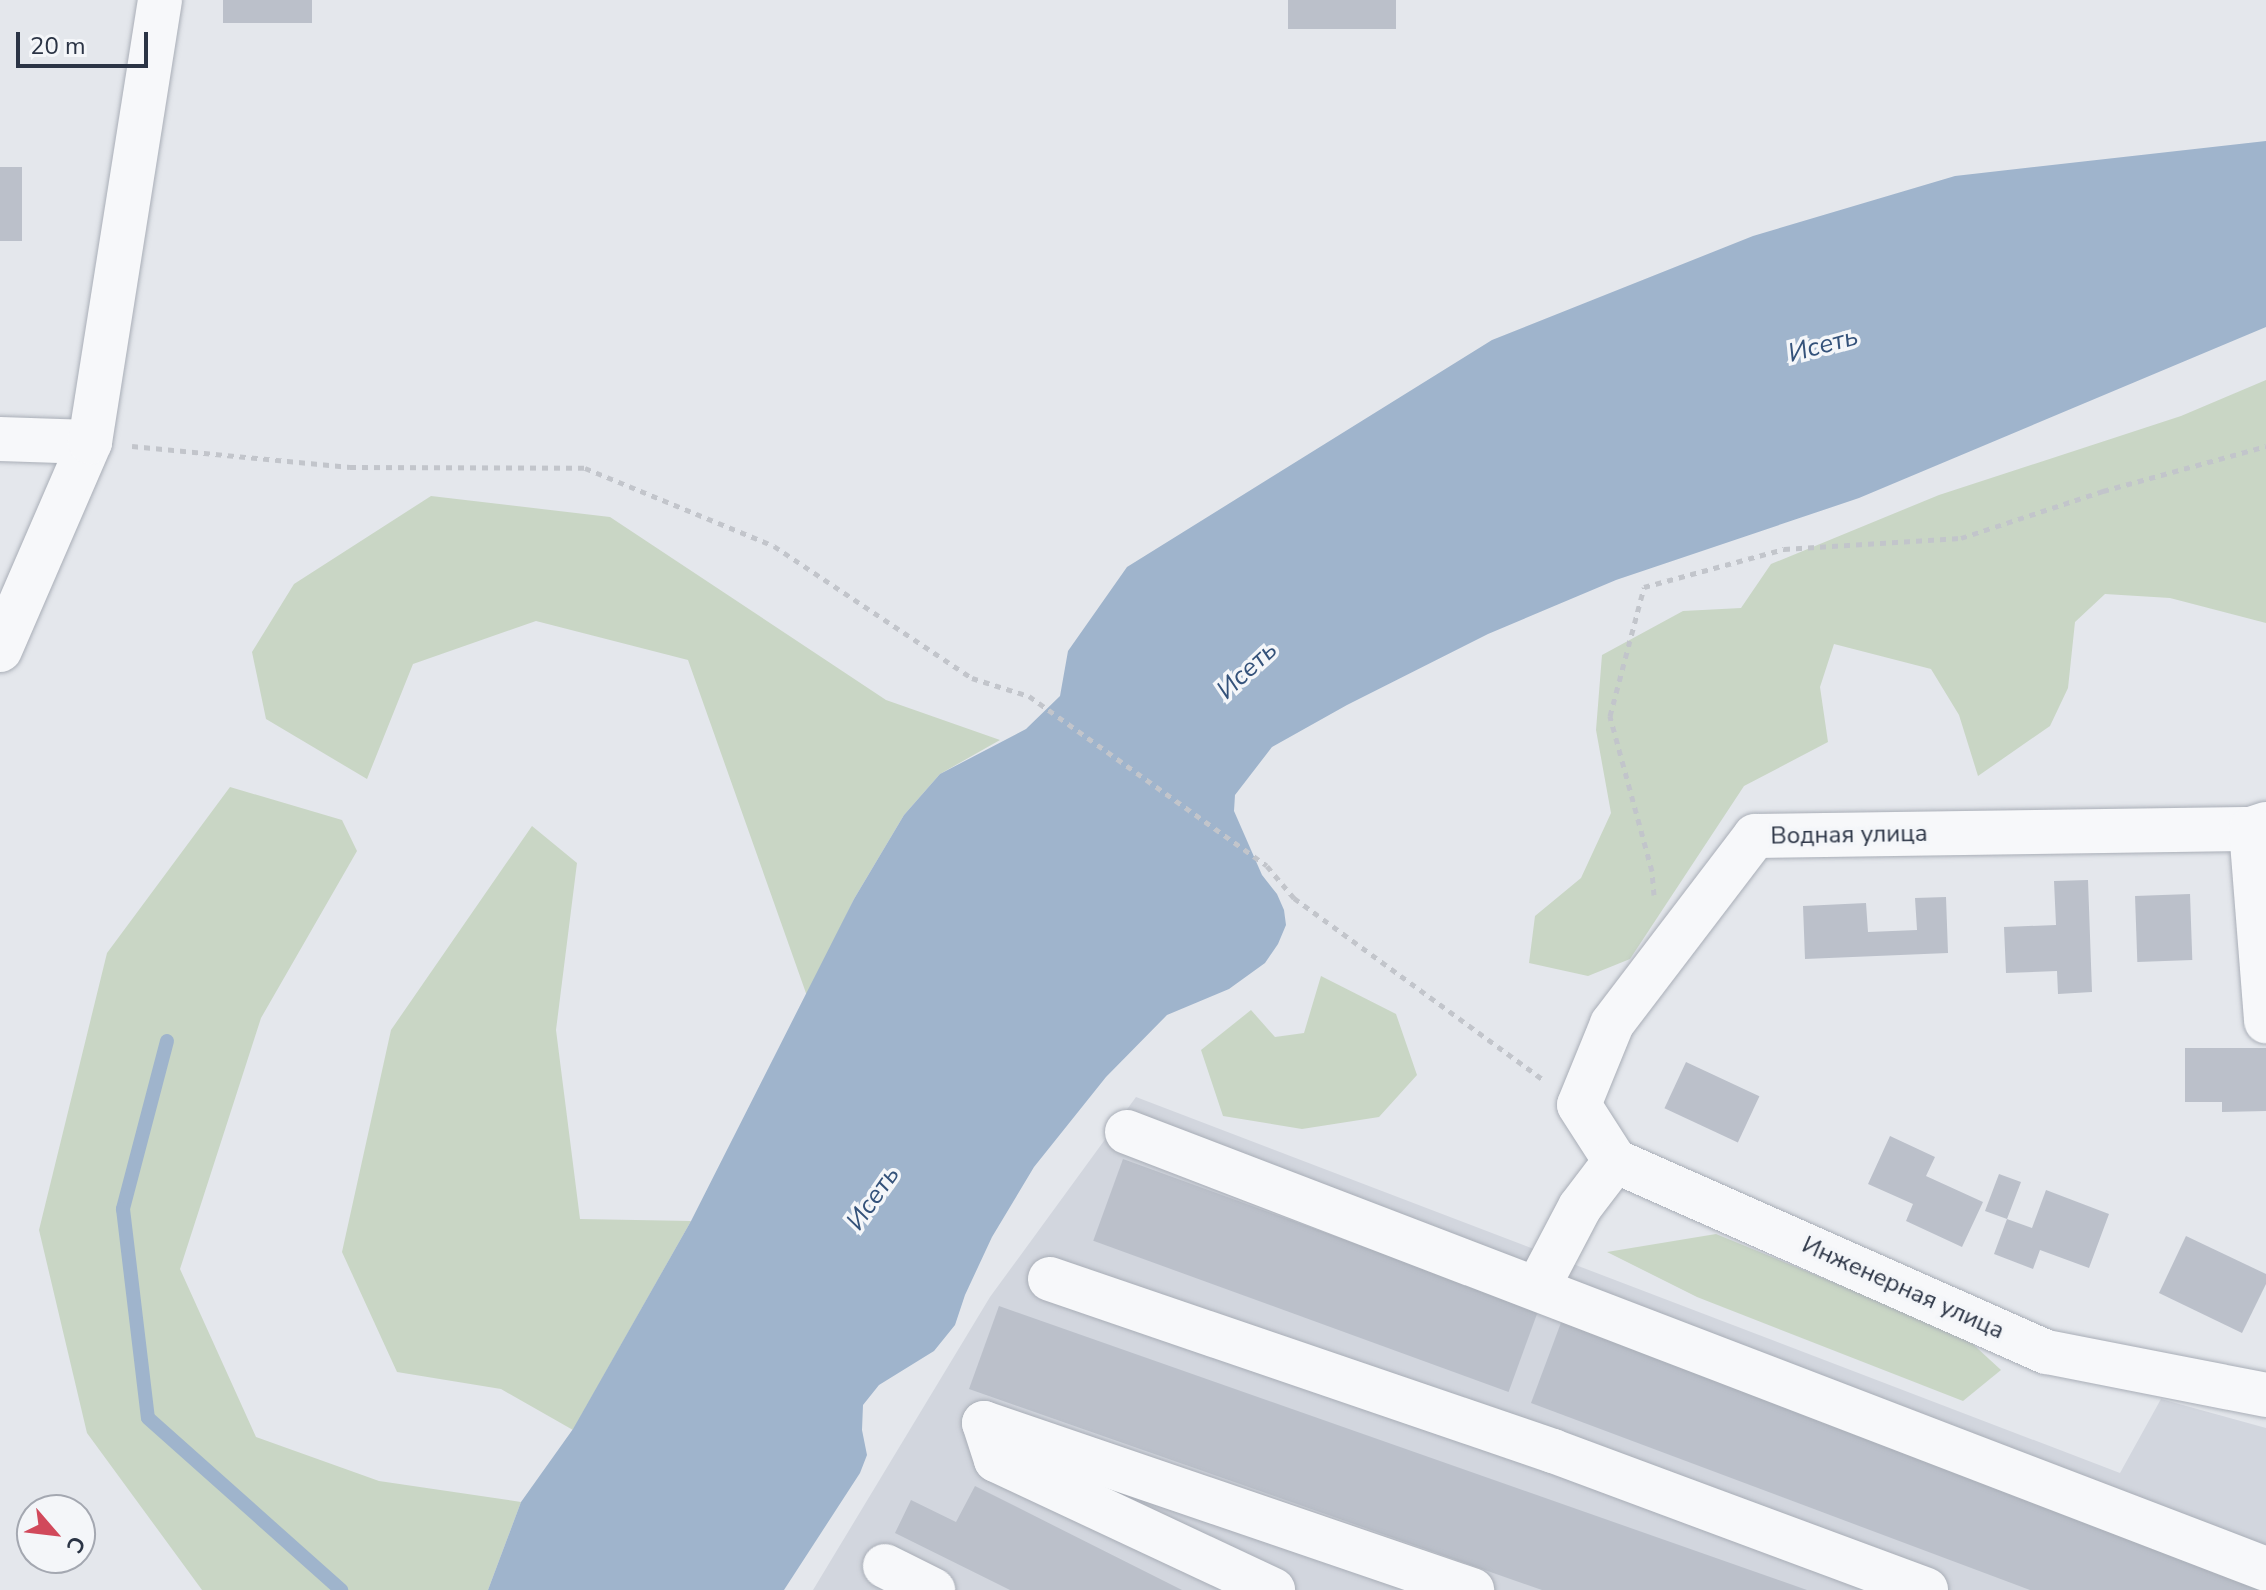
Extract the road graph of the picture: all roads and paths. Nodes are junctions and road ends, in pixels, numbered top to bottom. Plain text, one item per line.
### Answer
1 (160, 0) edge
2 (0, 439) edge
3 (90, 442) junction
4 (2266, 446) edge
5 (0, 650) edge
6 (2259, 826) edge
7 (1662, 959) junction
8 (2266, 1021) edge
9 (1579, 1105) junction
10 (1127, 1132) dead end
11 (1615, 1161) junction
12 (1050, 1279) dead end
13 (1538, 1287) junction
14 (2266, 1395) edge
15 (885, 1566) dead end
16 (2266, 1569) edge
17 (933, 1590) edge
18 (1273, 1590) edge
19 (1472, 1590) edge
20 (1926, 1590) edge

1 - 3 street
2 - 3 street
3 - 5 street
3 - 9 path
4 - 7 path
6 - 7 street, Водная улица
6 - 8 street
7 - 9 street, Водная улица
9 - 11 street
10 - 13 street
11 - 13 street
11 - 14 street, Инженерная улица
12 - 20 street
13 - 16 street
15 - 17 street
18 - 19 street

